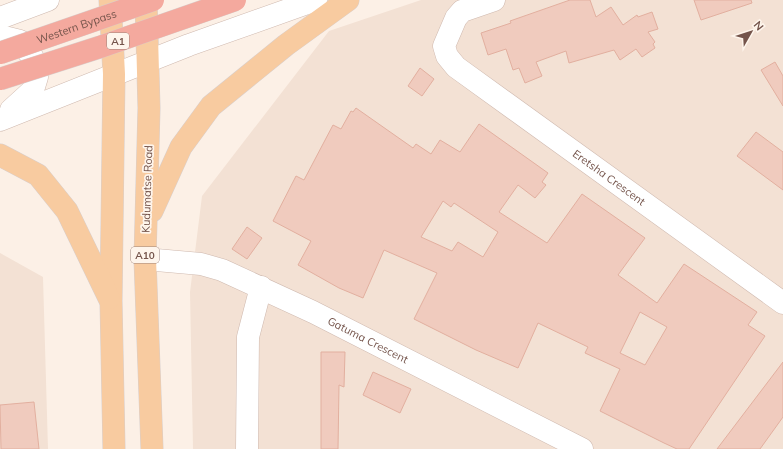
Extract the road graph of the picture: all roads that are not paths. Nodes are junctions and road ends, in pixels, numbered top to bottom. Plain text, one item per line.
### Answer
1 (48, 0) edge
2 (110, 0) edge
3 (146, 0) edge
4 (153, 0) edge
5 (219, 0) edge
6 (235, 0) edge
7 (316, 0) edge
8 (348, 0) edge
9 (494, 0) edge
10 (0, 18) edge
11 (258, 21) junction
12 (0, 36) edge
13 (0, 54) edge
14 (148, 61) junction
15 (114, 74) junction
16 (0, 79) edge
17 (1, 119) edge
18 (0, 156) edge
19 (146, 225) junction
20 (145, 259) junction
21 (261, 287) junction
22 (111, 301) junction
23 (783, 303) edge
24 (114, 449) edge
25 (152, 449) edge
26 (247, 449) edge
27 (582, 449) edge

1 - 10 street
2 - 15 main road
3 - 14 main road, Kudumatse Road / A10
4 - 13 highway, Western Bypass / A1, bridge
5 - 11 street
6 - 16 highway, A1, bridge
7 - 11 street
8 - 19 main road
9 - 23 street, Eretsha Crescent
11 - 14 street
12 - 17 street
14 - 15 street
14 - 19 main road, Kudumatse Road / A10
15 - 17 street
15 - 22 main road
18 - 22 main road
19 - 20 main road, Kudumatse Road / A10
20 - 21 street, Gatuma Crescent
20 - 25 main road, Kudumatse Road / A10
21 - 26 street
21 - 27 street, Gatuma Crescent
22 - 24 main road

